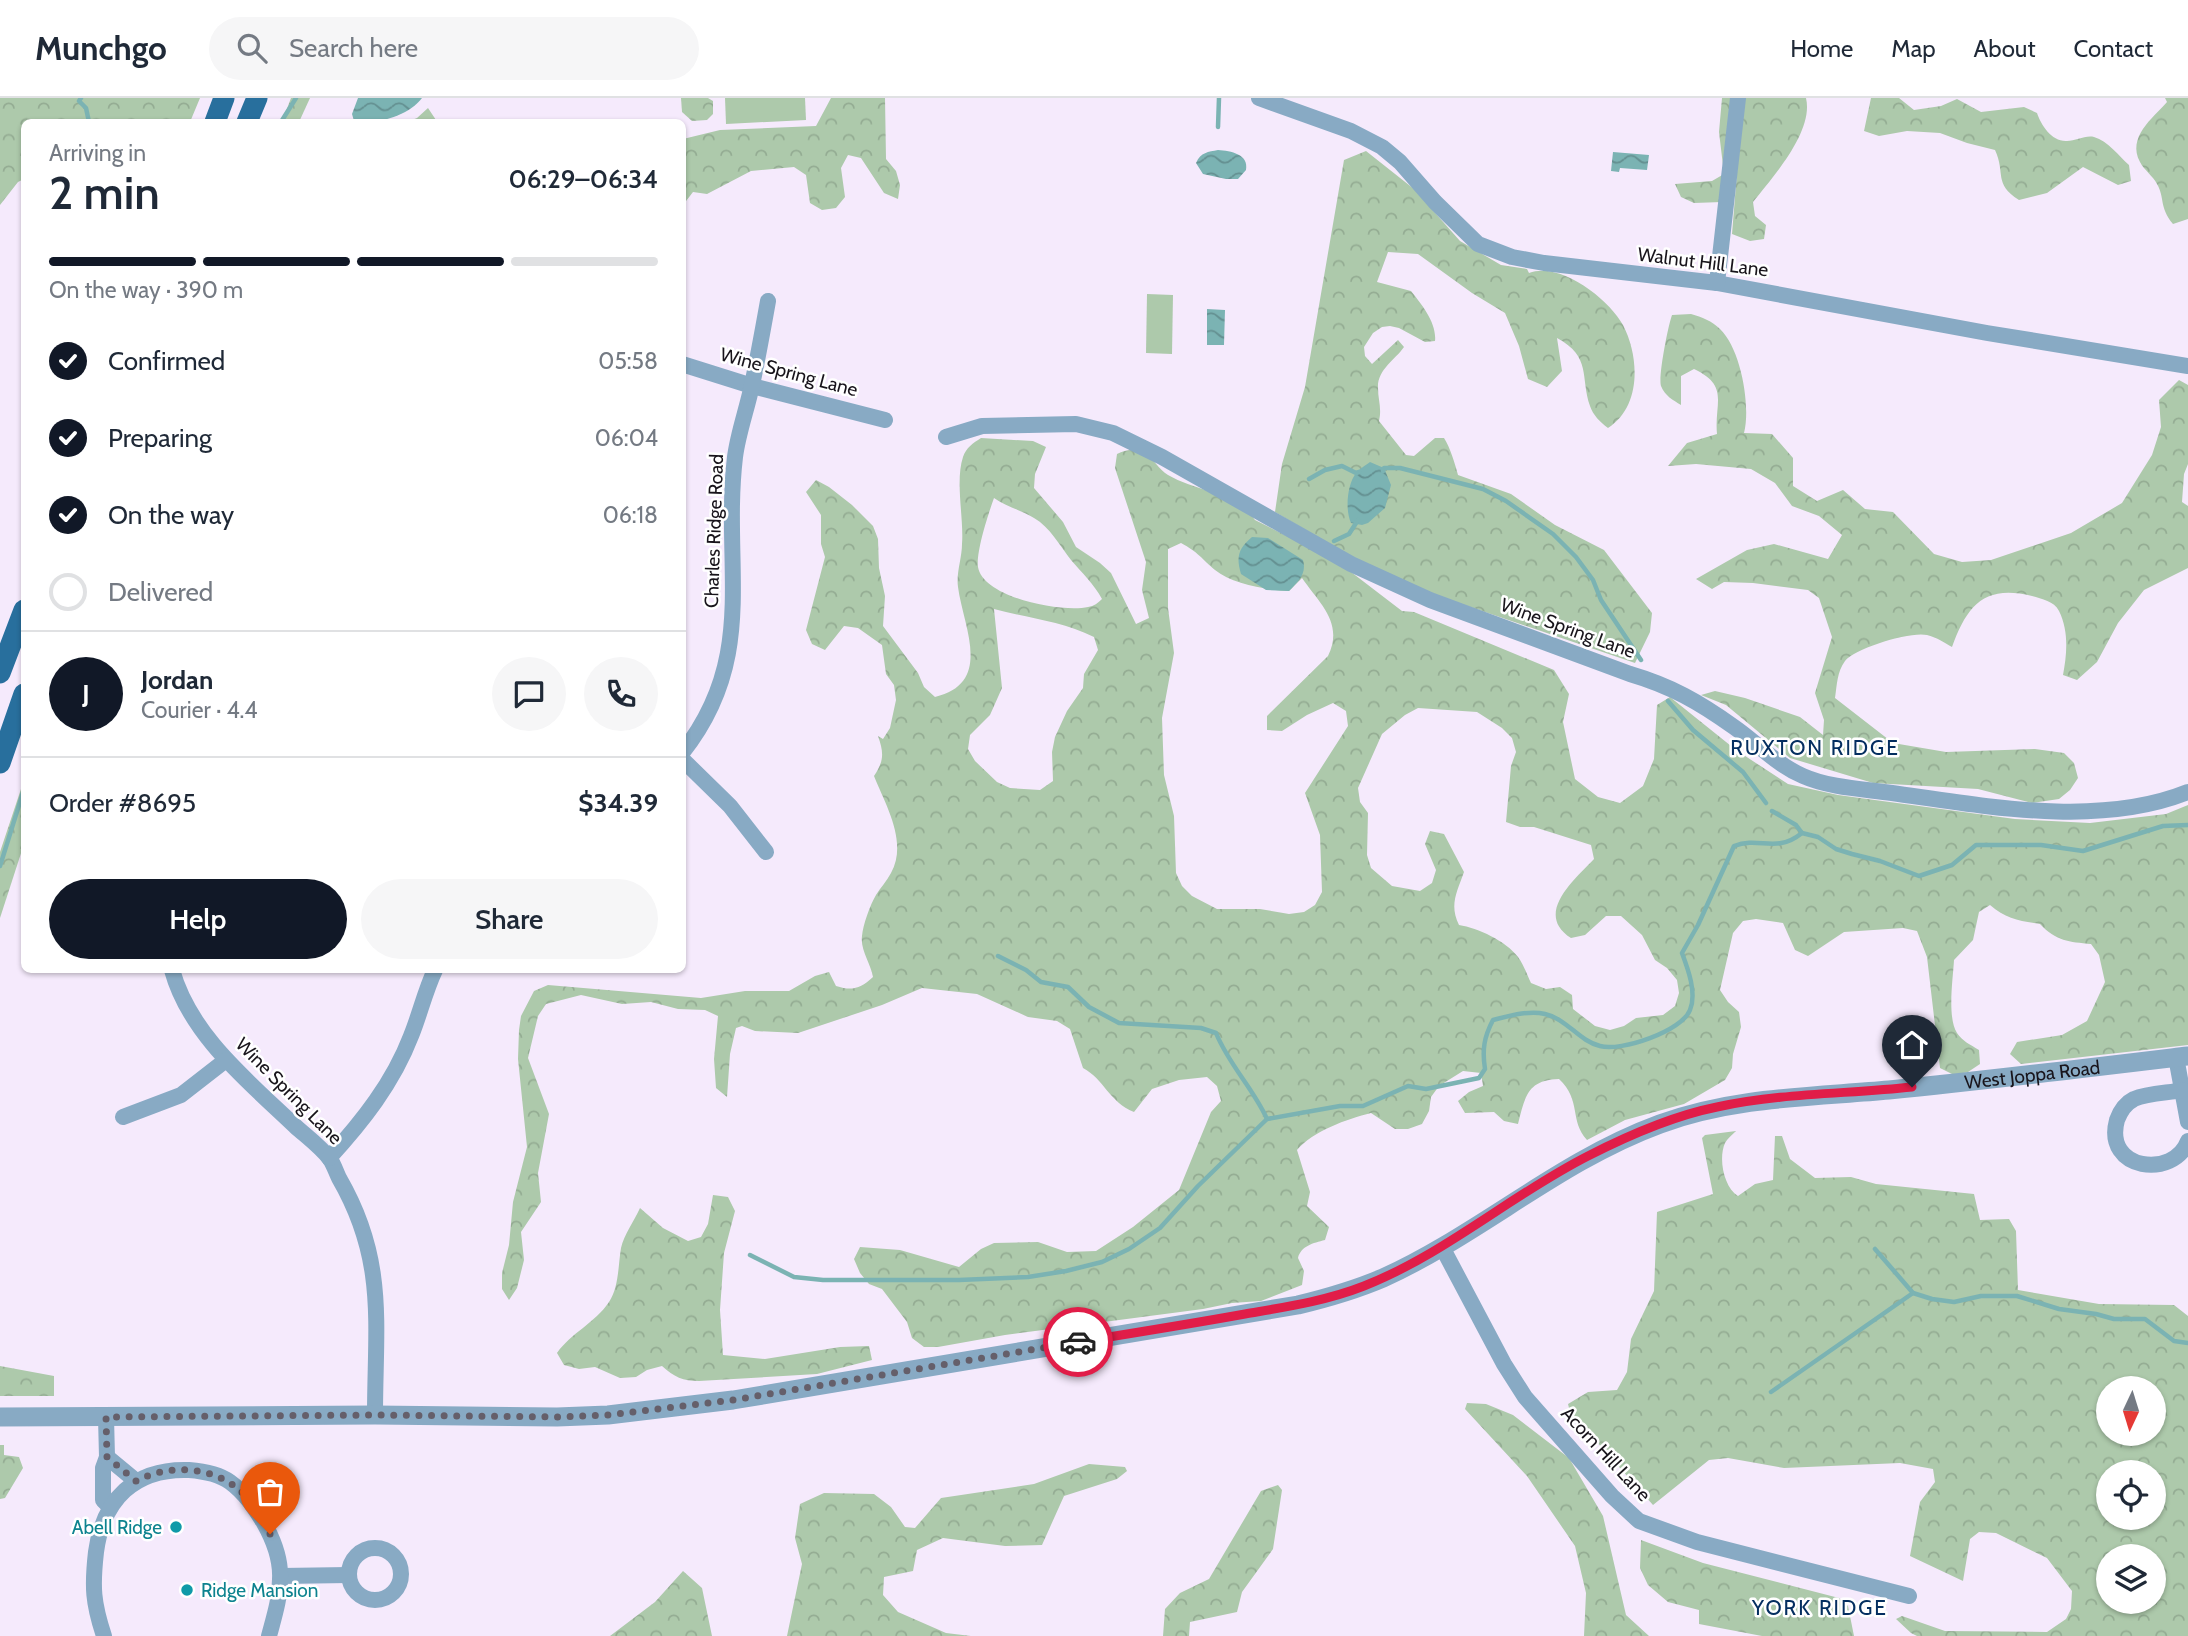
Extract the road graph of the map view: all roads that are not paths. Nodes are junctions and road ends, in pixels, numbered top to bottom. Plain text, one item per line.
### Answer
1 (224, 98) edge
2 (257, 98) edge
3 (1259, 98) edge
4 (1738, 98) edge
5 (216, 119) edge
6 (248, 119) edge
7 (1717, 283) junction
8 (768, 301) dead end
9 (686, 365) edge
10 (2188, 366) edge
11 (752, 386) junction
12 (886, 420) dead end
13 (946, 437) dead end
14 (21, 639) edge
15 (0, 673) edge
16 (21, 703) edge
17 (686, 747) edge
18 (0, 763) edge
19 (686, 763) edge
20 (2188, 793) edge
21 (766, 852) dead end
22 (173, 973) edge
23 (434, 973) edge
24 (2182, 1056) edge
25 (226, 1060) junction
26 (2183, 1090) junction
27 (123, 1117) dead end
28 (2188, 1122) edge
29 (2188, 1141) edge
30 (329, 1158) junction
31 (1442, 1247) junction
32 (375, 1415) junction
33 (0, 1417) edge
34 (106, 1417) junction
35 (107, 1457) junction
36 (136, 1481) junction
37 (110, 1507) junction
38 (349, 1575) dead end
39 (281, 1576) junction
40 (1909, 1596) dead end
41 (104, 1636) edge
42 (268, 1636) edge

1 - 5 main road
2 - 6 main road
3 - 7 street, Walnut Hill Lane
4 - 7 street
7 - 10 street, Walnut Hill Lane
8 - 11 street, Charles Ridge Road
9 - 11 street, Wine Spring Lane
11 - 12 street, Wine Spring Lane
11 - 17 street, Charles Ridge Road
13 - 20 street, Wine Spring Lane
14 - 15 main road
16 - 18 main road
19 - 21 street
22 - 25 street, Wine Spring Lane
23 - 30 street
24 - 26 street
24 - 31 street, West Joppa Road
25 - 27 street
25 - 30 street, Wine Spring Lane
26 - 28 street
26 - 29 street
30 - 32 street, Wine Spring Lane
31 - 32 street, West Joppa Road
31 - 40 street, Acorn Hill Lane
32 - 34 street, West Joppa Road
33 - 34 street, West Joppa Road
34 - 35 street
35 - 36 street
35 - 37 street
36 - 37 street
36 - 39 street
37 - 41 street
38 - 39 street
39 - 42 street

